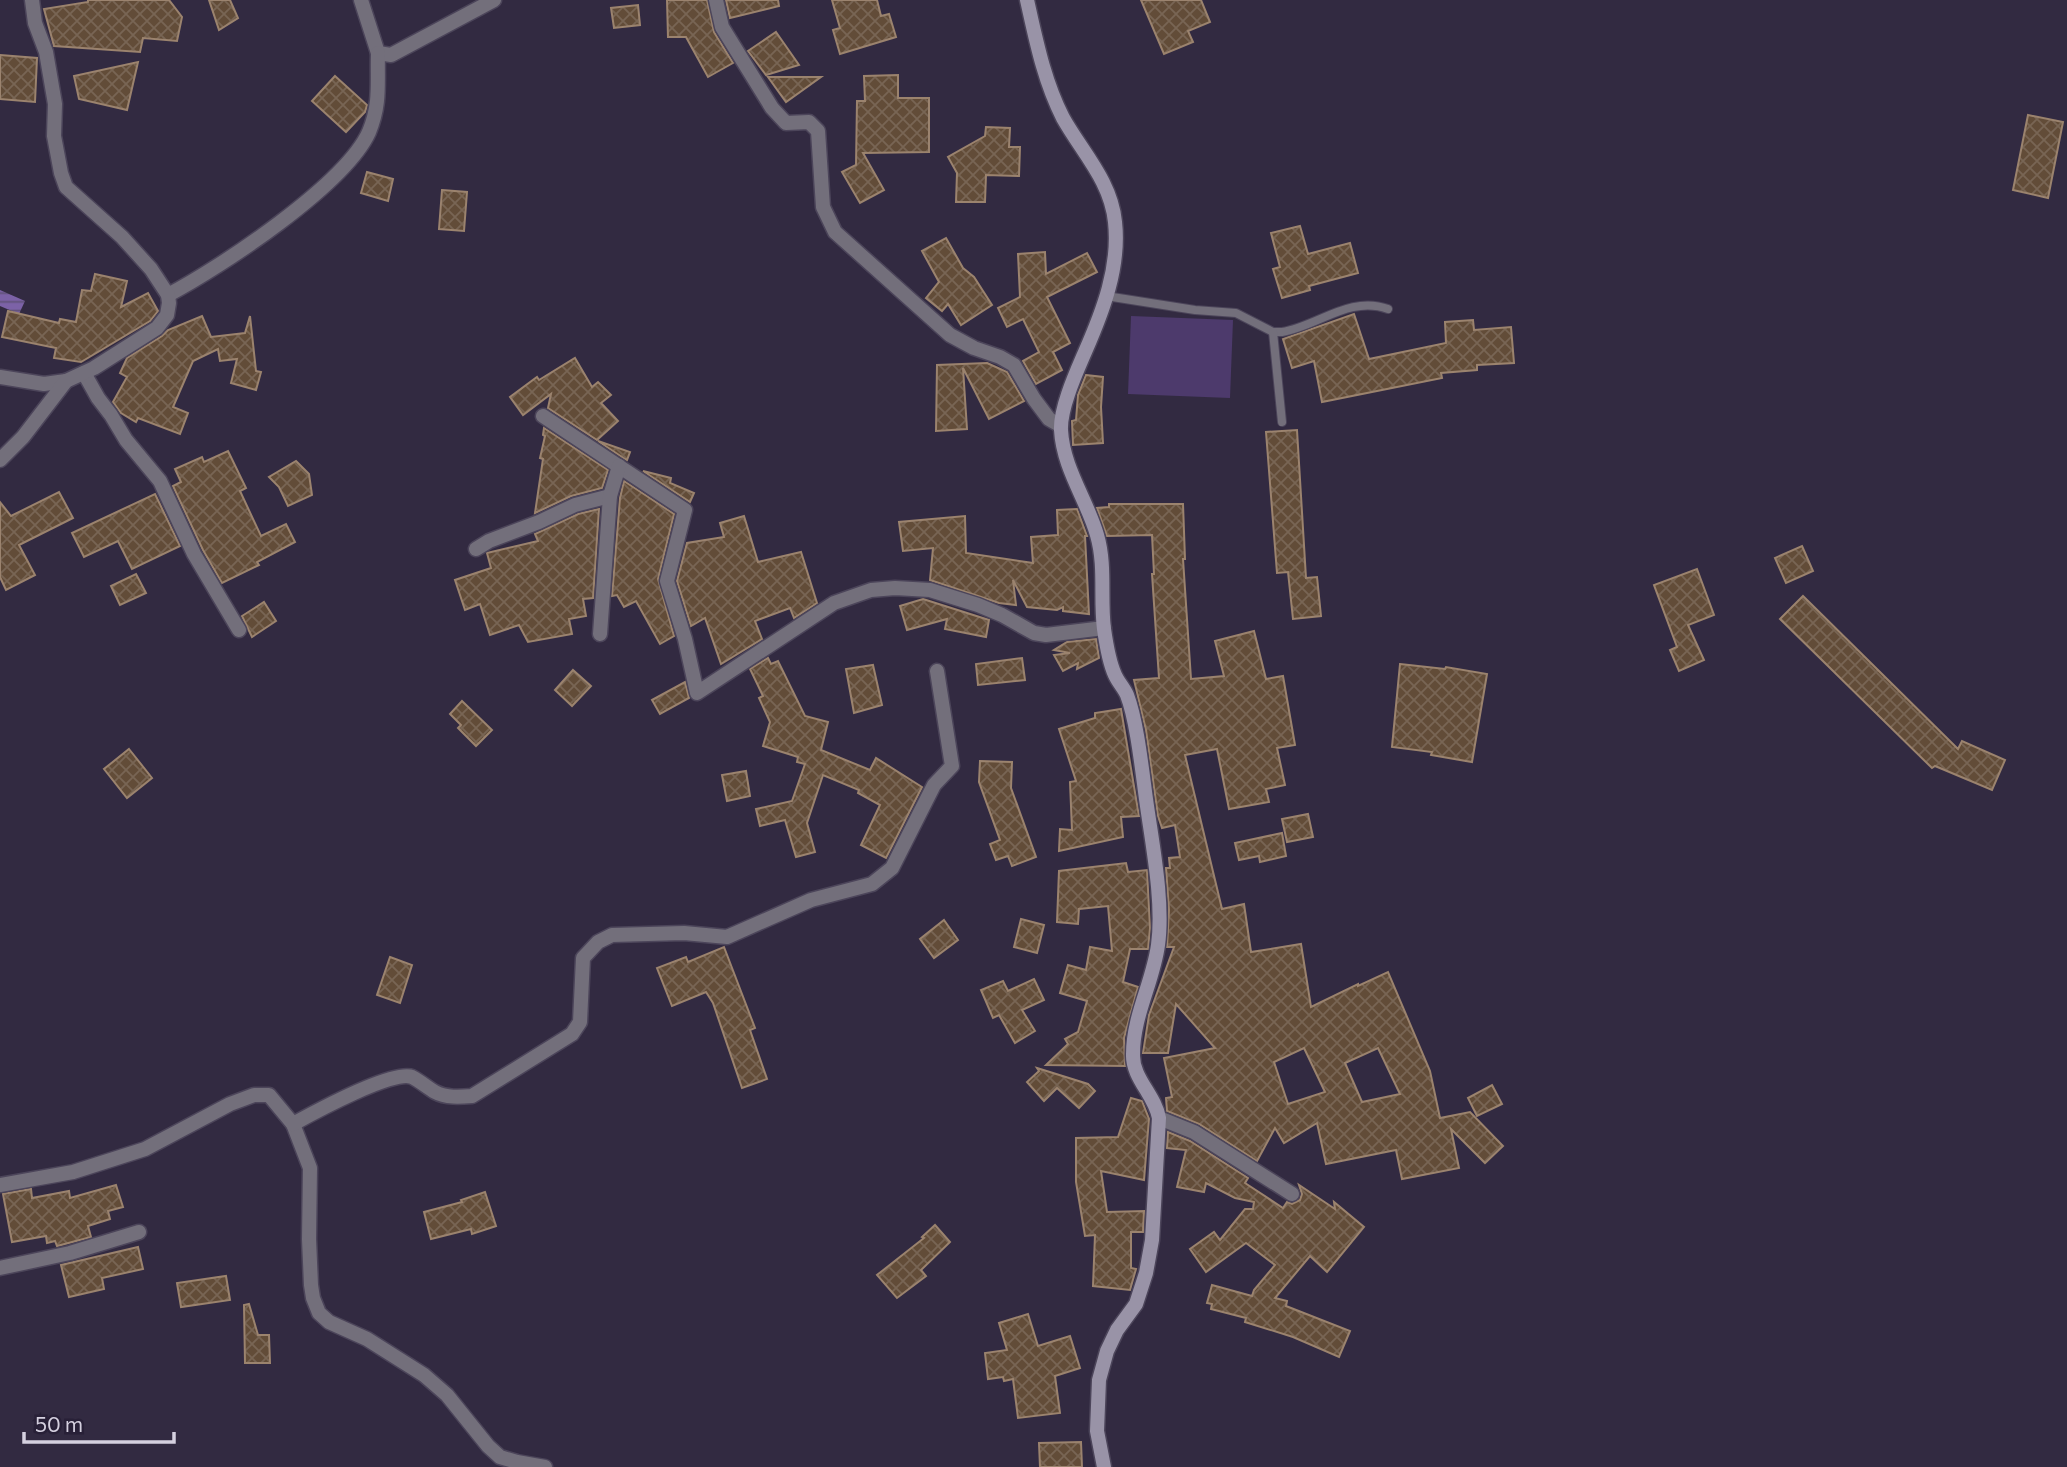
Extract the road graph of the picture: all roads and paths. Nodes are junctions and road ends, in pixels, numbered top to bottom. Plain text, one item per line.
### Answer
1 (32, 0) edge
2 (362, 0) edge
3 (494, 0) edge
4 (716, 0) edge
5 (1027, 0) edge
6 (378, 53) junction
7 (168, 295) junction
8 (1106, 296) junction
9 (1388, 309) dead end
10 (1273, 332) junction
11 (85, 373) junction
12 (0, 377) edge
13 (66, 381) junction
14 (543, 416) dead end
15 (1282, 422) dead end
16 (1061, 426) junction
17 (0, 460) edge
18 (619, 466) junction
19 (610, 496) junction
20 (476, 550) dead end
21 (1104, 628) junction
22 (239, 630) dead end
23 (600, 634) dead end
24 (937, 671) dead end
25 (1159, 1118) junction
26 (293, 1124) junction
27 (0, 1185) edge
28 (1292, 1194) dead end
29 (139, 1232) dead end
30 (0, 1268) edge
31 (545, 1467) edge
32 (1104, 1467) edge

1 - 7 street
2 - 6 street
3 - 6 street
4 - 16 street
5 - 8 street
6 - 7 street
7 - 11 street
8 - 10 lane
8 - 16 street
9 - 10 lane
10 - 15 lane
11 - 13 street
11 - 22 street
12 - 13 street
13 - 17 street
14 - 18 street
16 - 21 street
18 - 19 street
18 - 21 street
19 - 20 street
19 - 23 street
21 - 25 street
24 - 26 street
25 - 28 street
25 - 32 street
26 - 27 street
26 - 31 street
29 - 30 street

